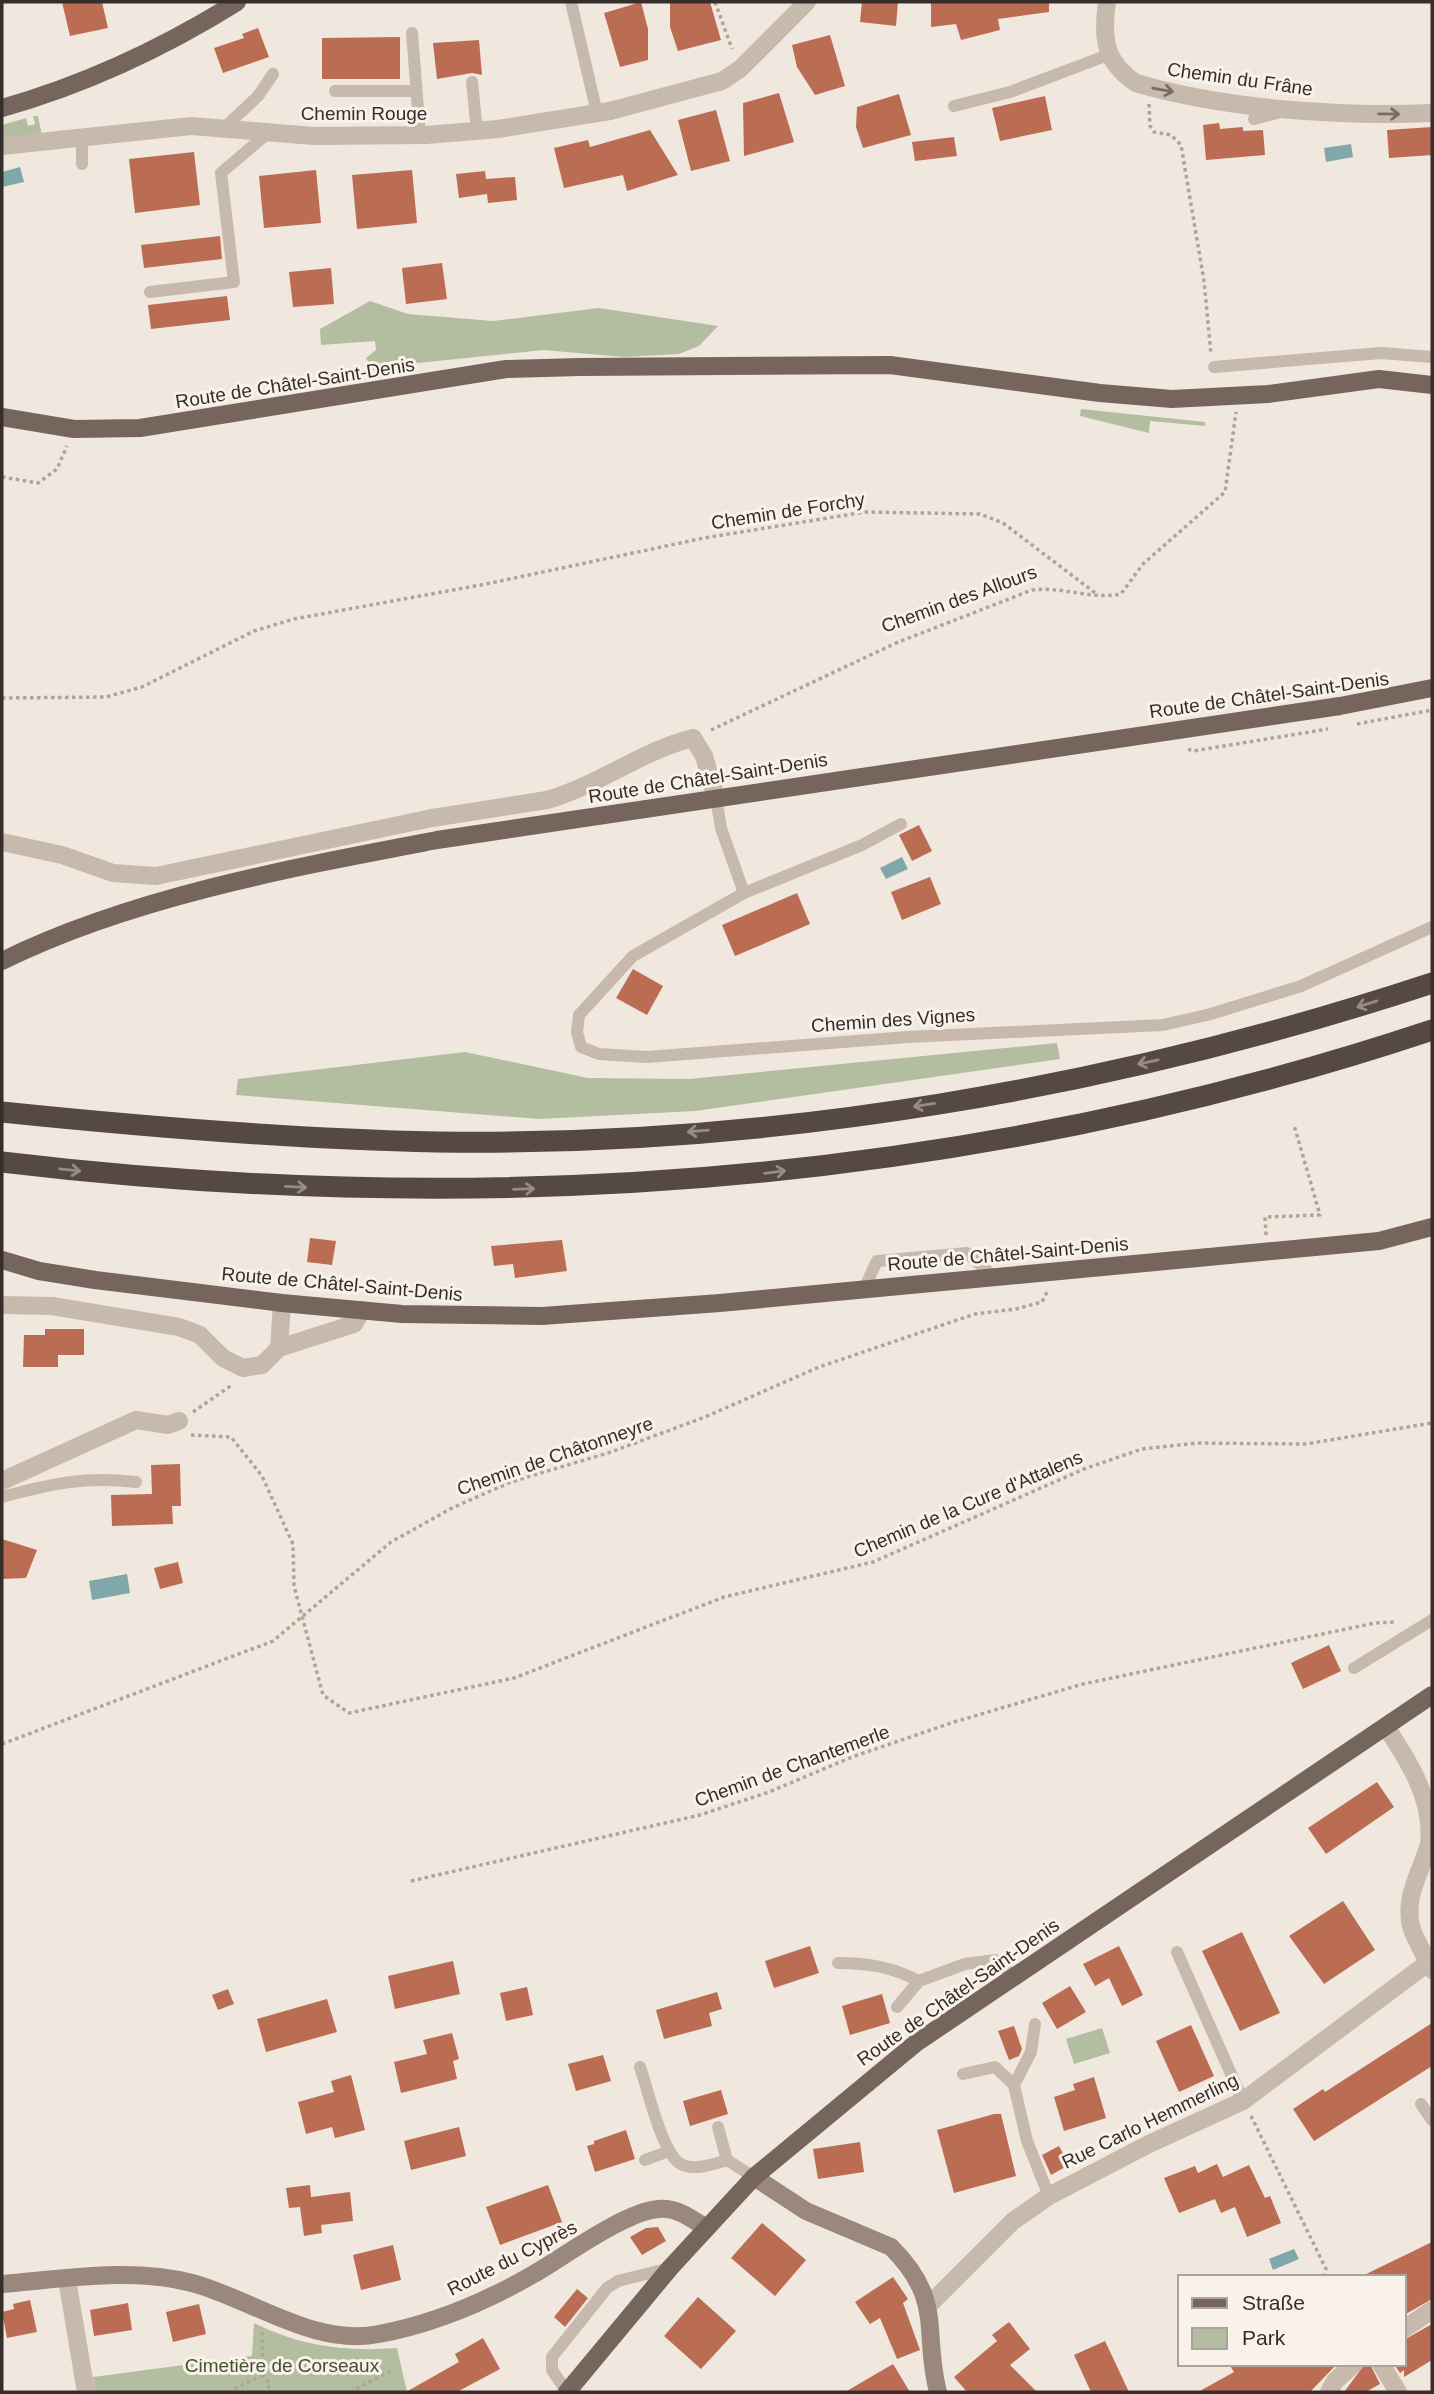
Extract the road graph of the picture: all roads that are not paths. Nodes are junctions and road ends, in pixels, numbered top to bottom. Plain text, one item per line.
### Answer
1 (237, 2) edge
2 (571, 2) edge
3 (807, 2) edge
4 (1107, 2) edge
5 (412, 33) dead end
6 (1108, 55) junction
7 (273, 74) dead end
8 (472, 82) dead end
9 (335, 91) dead end
10 (416, 91) junction
11 (954, 106) dead end
12 (2, 108) edge
13 (1294, 109) junction
14 (597, 113) junction
15 (1432, 113) edge
16 (1254, 119) dead end
17 (223, 129) junction
18 (477, 131) junction
19 (268, 133) junction
20 (420, 135) junction
21 (82, 138) junction
22 (2, 146) edge
23 (82, 164) dead end
24 (150, 292) dead end
25 (1432, 357) edge
26 (1214, 367) road end
27 (1432, 385) edge
28 (2, 417) edge
29 (1432, 688) edge
30 (716, 798) junction
31 (901, 824) dead end
32 (2, 842) edge
33 (744, 893) junction
34 (1432, 927) edge
35 (2, 961) edge
36 (1432, 983) edge
37 (1432, 1031) edge
38 (2, 1112) edge
39 (2, 1163) edge
40 (1432, 1227) edge
41 (2, 1260) edge
42 (993, 1276) junction
43 (864, 1289) junction
44 (282, 1303) junction
45 (2, 1305) edge
46 (362, 1310) junction
47 (279, 1349) junction
48 (179, 1421) road end
49 (2, 1481) edge
50 (136, 1482) dead end
51 (2, 1497) edge
52 (1430, 1620) edge
53 (1354, 1668) dead end
54 (1432, 1695) edge
55 (1385, 1727) junction
56 (1431, 1833) edge
57 (1177, 1952) dead end
58 (838, 1963) dead end
59 (1431, 1964) edge
60 (1015, 1976) junction
61 (919, 1982) junction
62 (897, 2007) dead end
63 (1035, 2024) dead end
64 (640, 2067) dead end
65 (963, 2074) dead end
66 (1014, 2085) junction
67 (1422, 2104) dead end
68 (1247, 2108) junction
69 (1432, 2120) edge
70 (718, 2127) dead end
71 (669, 2151) junction
72 (645, 2160) dead end
73 (727, 2160) junction
74 (754, 2177) junction
75 (1049, 2196) junction
76 (706, 2228) junction
77 (670, 2268) junction
78 (67, 2279) junction
79 (2, 2284) edge
80 (929, 2305) junction
81 (1432, 2309) edge
82 (1406, 2328) edge
83 (1352, 2366) edge
84 (1382, 2366) edge
85 (86, 2392) edge
86 (567, 2392) edge
87 (938, 2392) edge
88 (1329, 2392) edge
89 (1398, 2392) edge

1 - 12 main road
2 - 14 lane
3 - 14 street, Chemin Rouge
4 - 6 street
5 - 10 lane
6 - 11 lane
6 -> 13 street, Chemin du Frâne
7 - 17 lane
8 - 18 lane
9 - 10 lane
10 - 20 lane
13 -> 15 street, Chemin du Frâne
13 - 16 lane
14 - 18 street, Chemin Rouge
17 - 19 street, Chemin Rouge
17 - 21 street, Chemin Rouge
18 - 20 street, Chemin Rouge
19 - 20 street, Chemin Rouge
19 - 24 lane
21 - 22 street, Chemin Rouge
21 - 23 lane
25 - 26 lane
27 - 28 main road, Route de Châtel-Saint-Denis
29 - 30 main road, Route de Châtel-Saint-Denis
30 - 32 street
30 - 33 lane
30 - 35 main road, Route de Châtel-Saint-Denis
31 - 33 lane, Chemin des Vignes
33 - 34 lane, Chemin des Vignes
36 -> 38 highway
39 -> 37 highway
40 - 42 main road, Route de Châtel-Saint-Denis
41 - 44 main road, Route de Châtel-Saint-Denis
42 - 43 main road, Route de Châtel-Saint-Denis
42 - 43 lane
43 - 46 main road, Route de Châtel-Saint-Denis
44 - 46 main road, Route de Châtel-Saint-Denis
44 - 47 street
45 - 47 street
46 - 47 street
48 - 49 street
50 - 51 lane
52 - 53 lane
54 - 55 main road, Route de Châtel-Saint-Denis
55 - 56 street
55 - 60 main road, Route de Châtel-Saint-Denis
56 - 59 street
57 - 68 lane
58 - 61 lane
59 - 68 street, Rue Carlo Hemmerling
60 - 61 lane
60 - 74 main road, Route de Châtel-Saint-Denis
61 - 62 lane
63 - 66 lane
64 - 71 lane
65 - 66 lane
66 - 75 lane
67 - 69 lane
68 - 75 street, Rue Carlo Hemmerling
70 - 73 lane
71 - 72 lane
71 - 73 lane
73 - 74 lane
74 - 76 main road, Route de Châtel-Saint-Denis
74 - 80 street
75 - 80 street, Rue Carlo Hemmerling
76 - 77 main road, Route de Châtel-Saint-Denis
76 - 78 street, Route du Cyprès
77 - 86 main road, Route de Châtel-Saint-Denis
77 - 86 lane
78 - 79 street, Route du Cyprès
78 - 85 street
80 - 87 street
81 - 82 street
83 - 88 street
84 - 89 street

